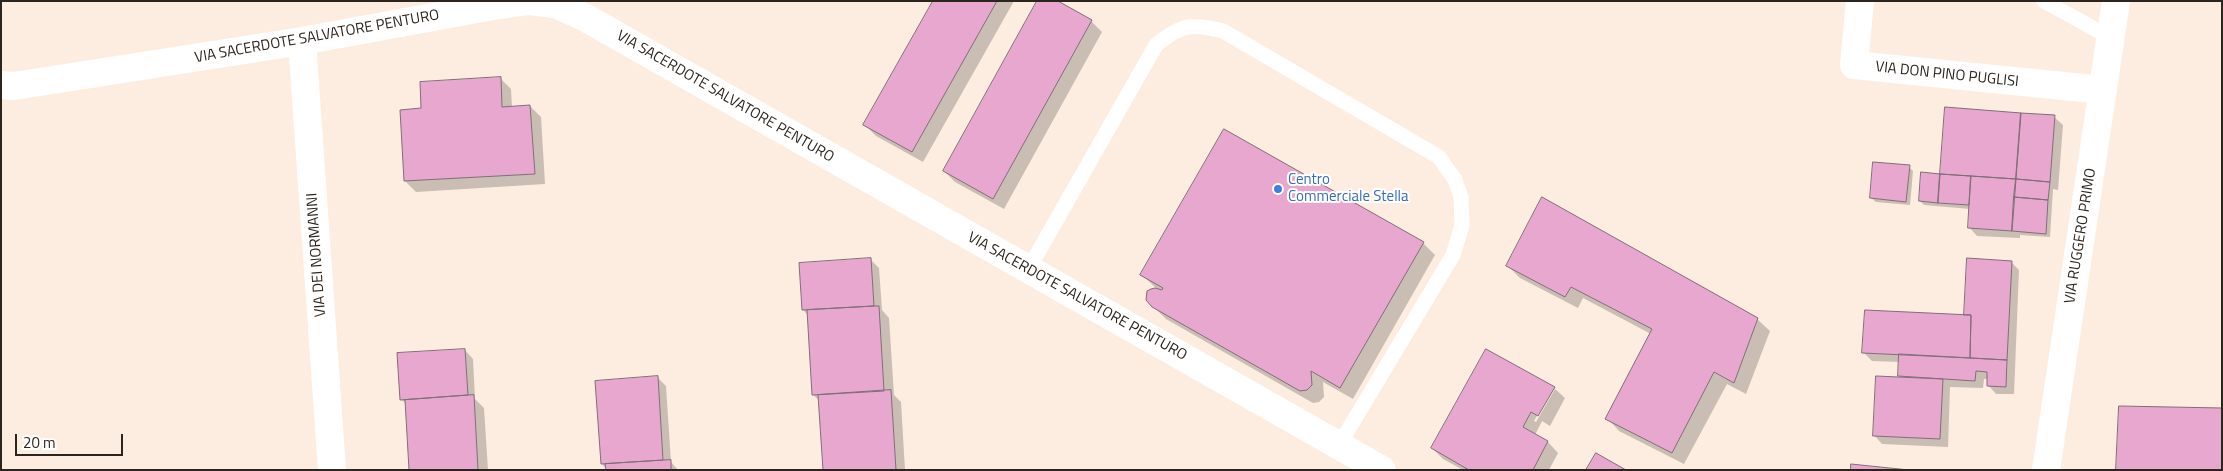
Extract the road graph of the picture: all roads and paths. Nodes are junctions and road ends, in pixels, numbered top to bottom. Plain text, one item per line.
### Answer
1 (1860, 1) edge
2 (2044, 1) edge
3 (2116, 1) edge
4 (2111, 38) junction
5 (302, 41) junction
6 (1, 85) edge
7 (2103, 90) junction
8 (1028, 270) junction
9 (1339, 445) junction
10 (332, 470) edge
11 (1382, 470) edge
12 (2046, 470) edge

1 - 7 street, VIA DON PINO PUGLISI
2 - 4 lane
3 - 4 street, VIA RUGGERO PRIMO
4 - 7 street, VIA RUGGERO PRIMO
5 - 6 street, VIA SACERDOTE SALVATORE PENTURO
5 - 8 street, VIA SACERDOTE SALVATORE PENTURO
5 - 10 street, VIA DEI NORMANNI
7 - 12 street, VIA RUGGERO PRIMO
8 - 9 street, VIA SACERDOTE SALVATORE PENTURO
8 - 9 lane
9 - 11 street, VIA SACERDOTE SALVATORE PENTURO

